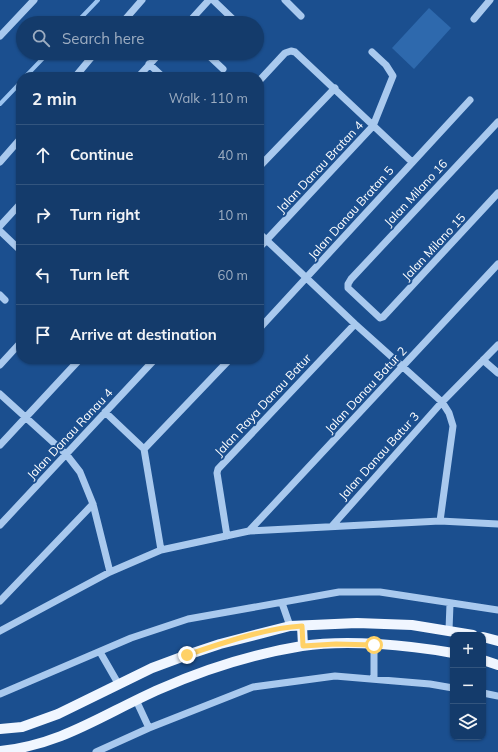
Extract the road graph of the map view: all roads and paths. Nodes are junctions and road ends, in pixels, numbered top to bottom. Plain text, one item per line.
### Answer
1 (34, 0) edge
2 (142, 0) edge
3 (209, 0) edge
4 (213, 0) edge
5 (285, 0) edge
6 (490, 0) edge
7 (19, 16) edge
8 (128, 16) edge
9 (194, 16) edge
10 (230, 16) edge
11 (301, 16) dead end
12 (16, 19) edge
13 (474, 19) dead end
14 (0, 36) edge
15 (372, 52) dead end
16 (90, 60) edge
17 (154, 60) edge
18 (213, 60) edge
19 (150, 64) junction
20 (223, 69) dead end
21 (79, 72) edge
22 (143, 72) edge
23 (158, 72) edge
24 (264, 76) edge
25 (335, 88) junction
26 (470, 100) dead end
27 (498, 122) edge
28 (374, 126) junction
29 (16, 144) edge
30 (0, 162) edge
31 (412, 162) junction
32 (264, 163) edge
33 (498, 193) edge
34 (16, 208) edge
35 (0, 226) edge
36 (0, 231) edge
37 (266, 240) junction
38 (264, 242) edge
39 (16, 246) edge
40 (498, 264) edge
41 (306, 279) junction
42 (386, 315) joint
43 (264, 324) edge
44 (355, 324) junction
45 (498, 344) edge
46 (16, 347) edge
47 (483, 360) junction
48 (75, 364) edge
49 (150, 364) edge
50 (225, 364) edge
51 (0, 365) edge
52 (402, 367) junction
53 (498, 373) edge
54 (0, 394) edge
55 (442, 402) junction
56 (105, 412) junction
57 (26, 417) junction
58 (0, 445) edge
59 (144, 449) junction
60 (66, 454) junction
61 (93, 504) junction
62 (440, 521) junction
63 (0, 524) edge
64 (498, 524) edge
65 (332, 526) junction
66 (249, 531) junction
67 (227, 536) junction
68 (161, 550) junction
69 (110, 572) junction
70 (0, 602) edge
71 (282, 603) junction
72 (450, 604) junction
73 (498, 610) edge
74 (290, 626) junction
75 (302, 626) junction
76 (449, 630) junction
77 (0, 631) edge
78 (459, 632) edge
79 (486, 638) edge
80 (498, 641) edge
81 (374, 645) junction
82 (303, 646) junction
83 (100, 652) junction
84 (450, 653) edge
85 (486, 661) edge
86 (498, 665) edge
87 (374, 679) junction
88 (119, 685) junction
89 (450, 687) edge
90 (0, 694) edge
91 (486, 694) edge
92 (498, 696) edge
93 (136, 700) junction
94 (149, 728) junction
95 (0, 729) edge
96 (0, 751) edge
97 (96, 752) edge

1 - 7 street
2 - 8 street
3 - 9 street
4 - 10 street
5 - 11 street
6 - 13 street
12 - 14 street
15 - 28 street
16 - 21 street
17 - 19 street
18 - 20 street
19 - 22 street
19 - 23 street
24 - 25 street
25 - 28 street
25 - 32 street
26 - 31 street, Jalan Danau Bratan 5
27 - 42 street, Jalan Milano 16
28 - 31 street
28 - 37 street, Jalan Danau Bratan 4
29 - 30 street
31 - 41 street, Jalan Danau Bratan 5
33 - 42 street, Jalan Milano 15
34 - 35 street
36 - 39 street
37 - 38 street
37 - 41 street
40 - 52 street, Jalan Danau Batur 2
41 - 43 street, Jalan Danau Bratan 5
41 - 44 street
44 - 52 street
44 - 67 street, Jalan Raya Danau Batur
45 - 47 street, Jalan Danau Batur 3
46 - 51 street
47 - 53 street
47 - 55 street, Jalan Danau Batur 3
48 - 57 street
49 - 56 street, Jalan Danau Ranau 4
50 - 59 street
52 - 55 street
52 - 66 street, Jalan Danau Batur 2
54 - 57 street
55 - 62 street
55 - 65 street, Jalan Danau Batur 3
56 - 59 street
56 - 60 street, Jalan Danau Ranau 4
57 - 58 street
57 - 60 street
59 - 68 street
60 - 61 street
60 - 63 street, Jalan Danau Ranau 4
61 - 69 street
61 - 70 street
62 - 64 street
62 - 65 street
65 - 66 street
66 - 67 street
67 - 68 street
68 - 69 street
69 - 77 street
71 - 72 street
71 - 74 street
71 - 83 street
72 - 73 street
72 - 76 street
74 - 75 main road
74 - 88 main road
75 - 76 main road
75 - 82 main road
76 - 78 main road
79 - 80 main road
81 - 82 main road
81 - 84 main road
81 - 87 street
82 - 93 main road
83 - 88 street
83 - 90 street
85 - 86 main road
87 - 89 street
87 - 94 street
88 - 95 main road
91 - 92 street
93 - 94 street
93 - 96 main road
94 - 97 street

